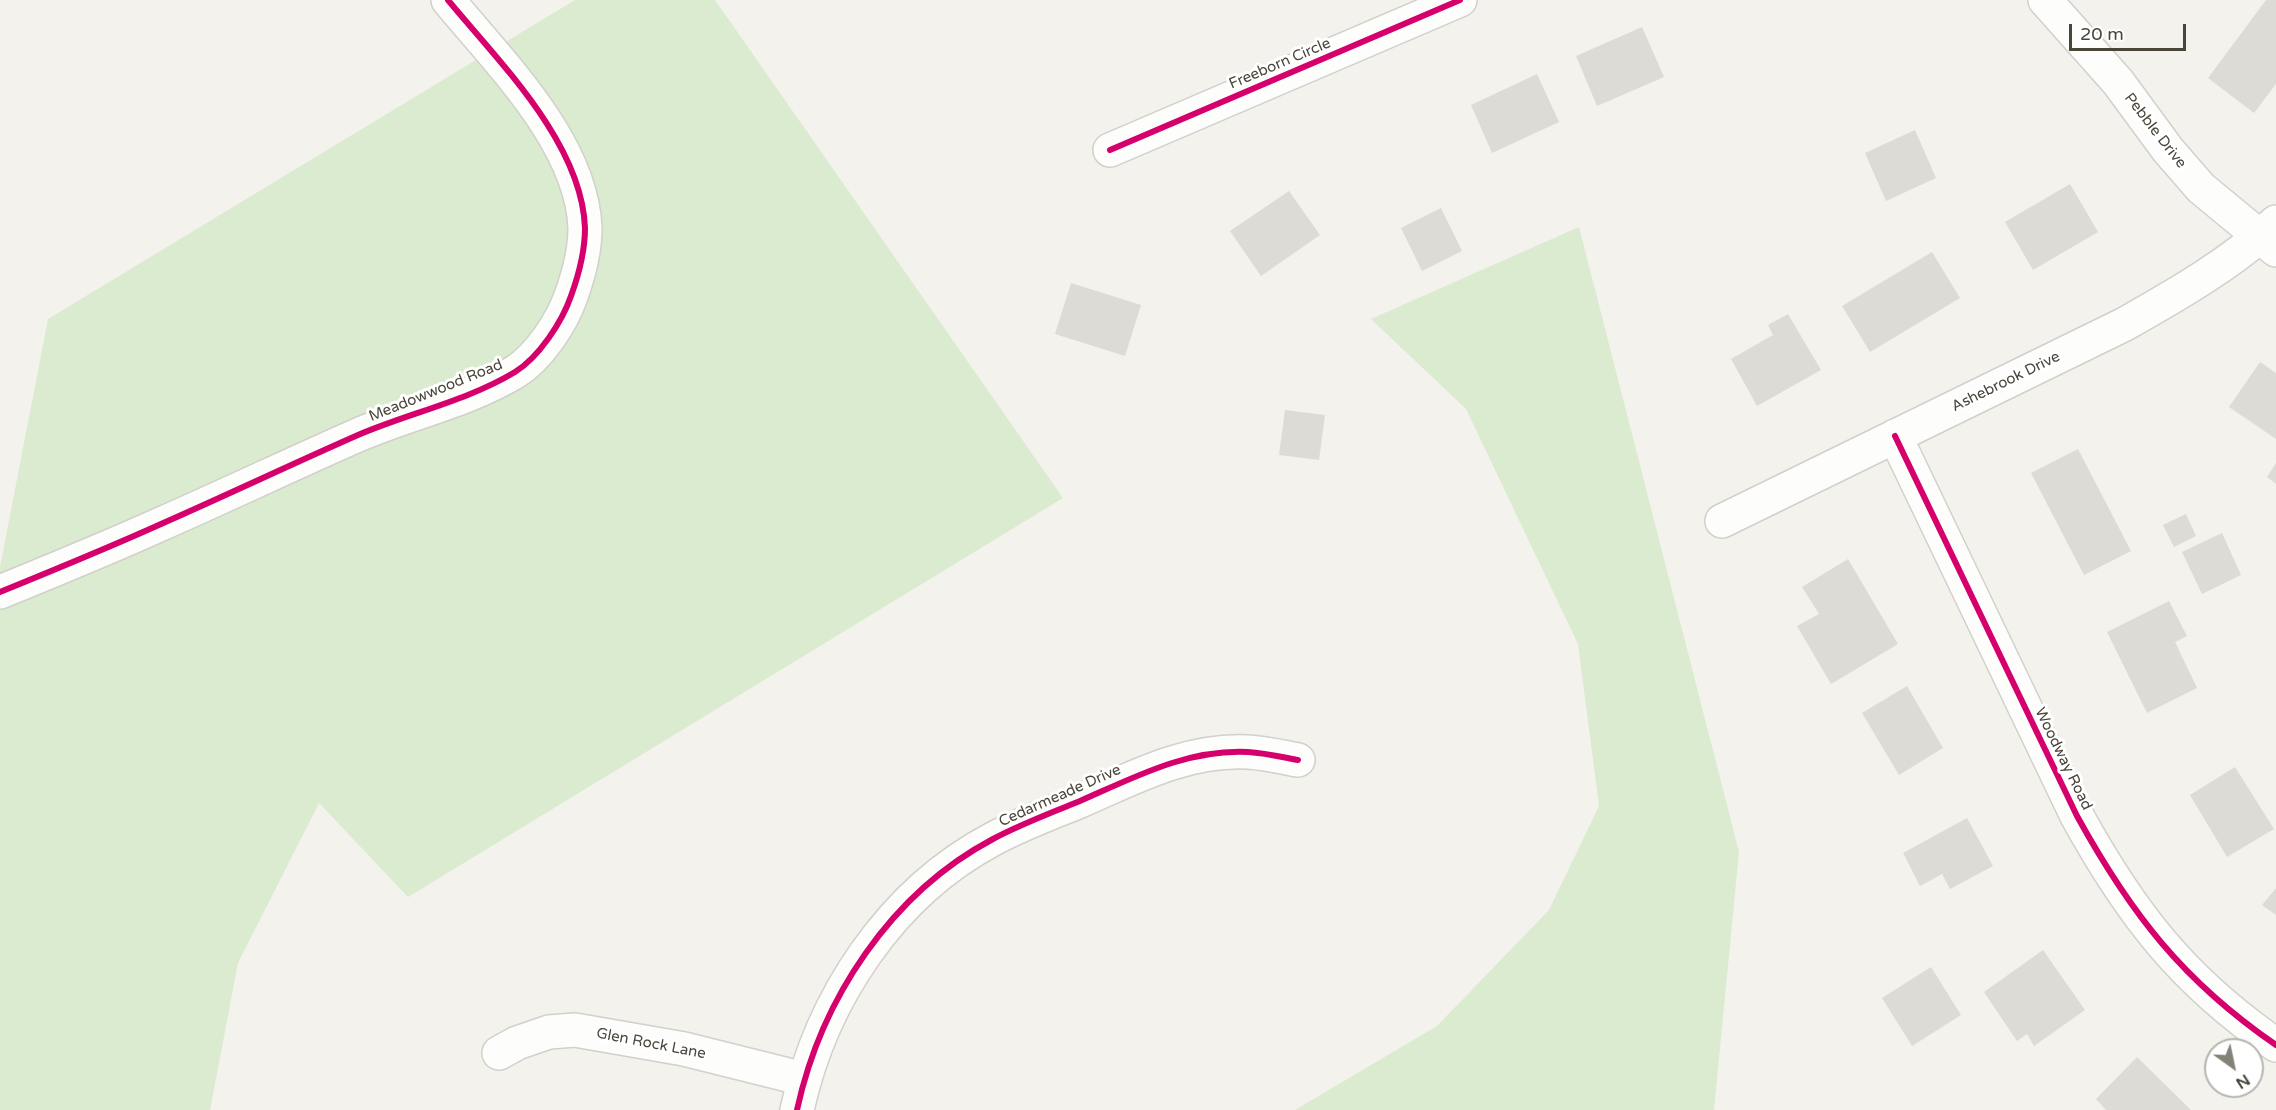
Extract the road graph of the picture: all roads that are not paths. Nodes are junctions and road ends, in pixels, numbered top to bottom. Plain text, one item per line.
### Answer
1 (448, 0) edge
2 (1460, 0) edge
3 (2045, 0) edge
4 (1110, 150) dead end
5 (2270, 236) edge
6 (1895, 436) junction
7 (1722, 521) dead end
8 (0, 592) edge
9 (1298, 760) dead end
10 (2276, 1045) edge
11 (500, 1053) dead end
12 (800, 1094) edge

1 - 8 street, Meadowwood Road
2 - 4 street, Freeborn Circle
3 - 5 street, Pebble Drive
5 - 6 street, Ashebrook Drive
6 - 7 street, Ashebrook Drive
6 - 10 street, Woodway Road
9 - 12 street, Cedarmeade Drive
11 - 12 street, Glen Rock Lane

